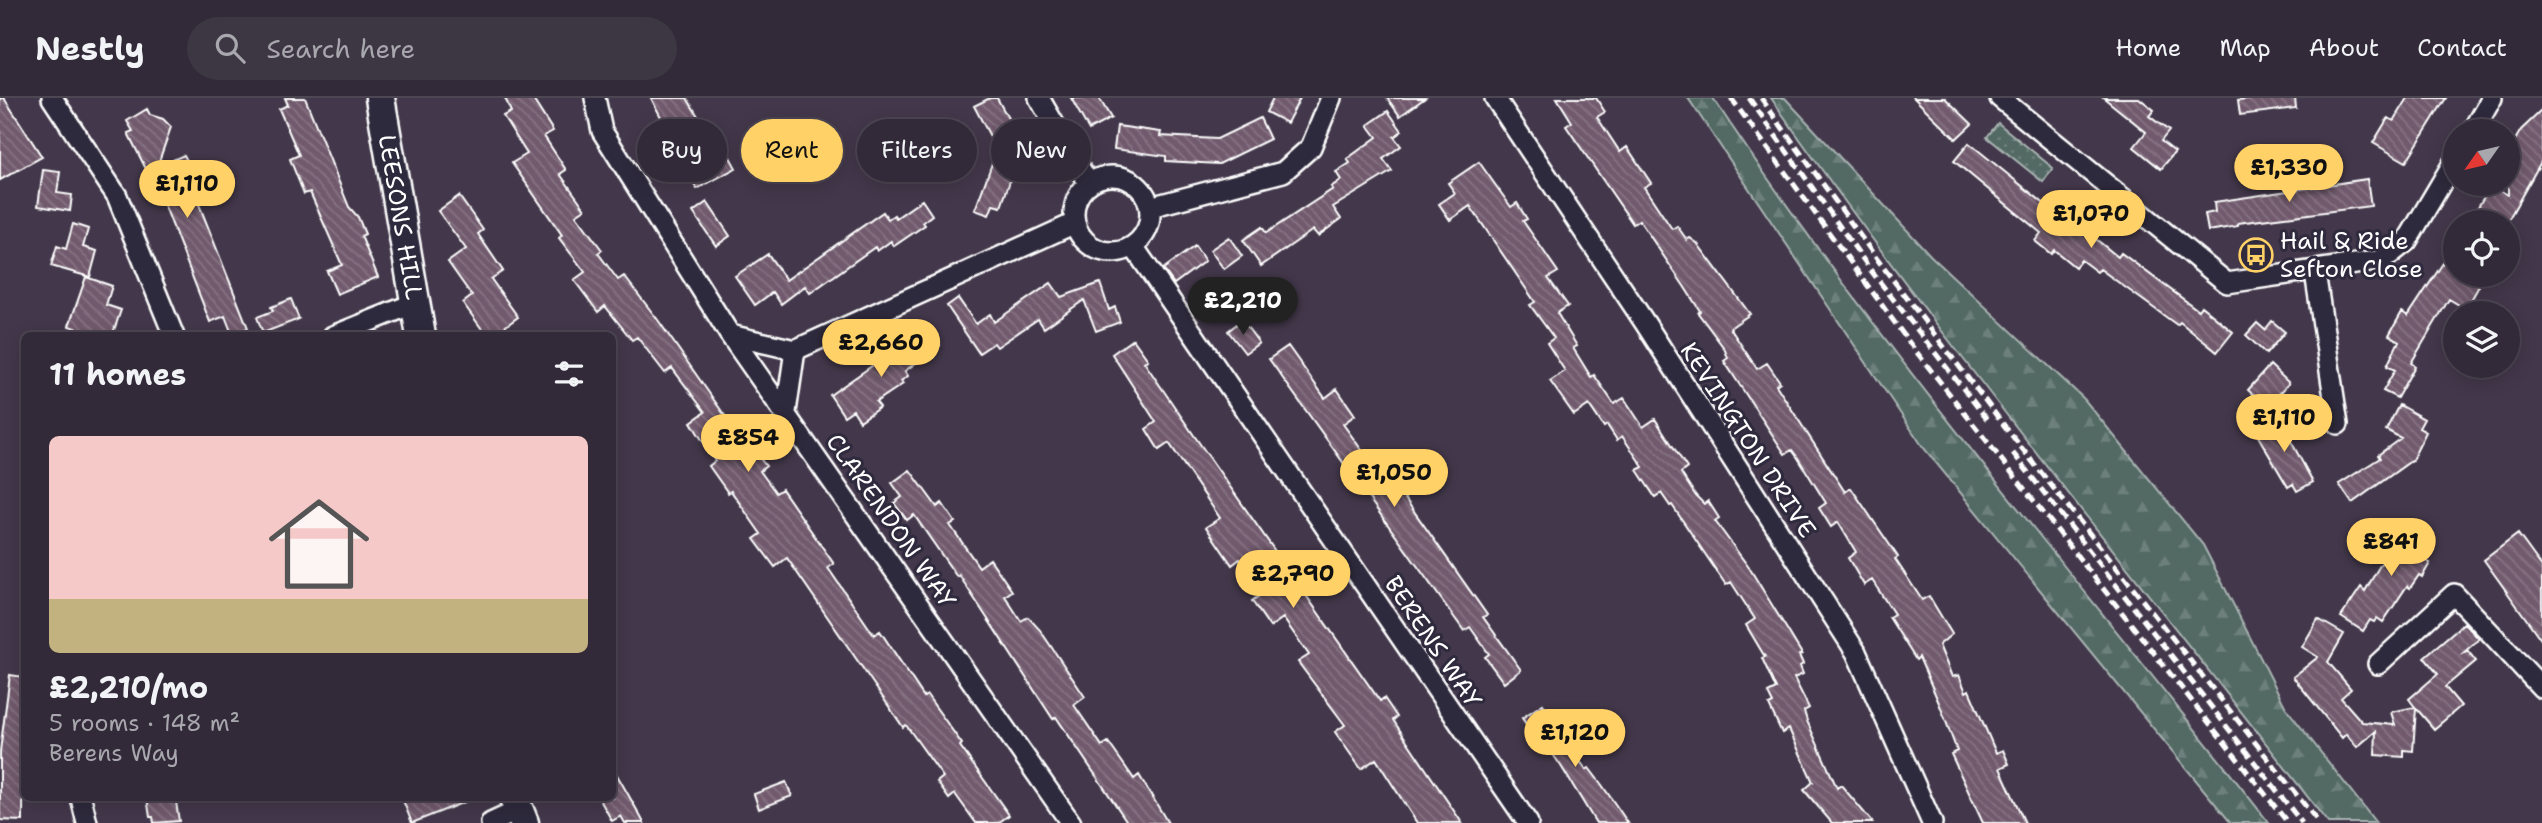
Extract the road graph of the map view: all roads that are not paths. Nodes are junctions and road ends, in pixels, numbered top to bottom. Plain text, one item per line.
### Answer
1 (52, 98) edge
2 (380, 98) edge
3 (595, 98) edge
4 (1039, 98) edge
5 (1331, 98) edge
6 (1495, 98) edge
7 (2000, 98) edge
8 (2492, 98) edge
9 (2480, 119) edge
10 (2443, 180) edge
11 (1089, 184) junction
12 (1150, 207) junction
13 (1075, 223) junction
14 (1133, 246) junction
15 (2315, 272) junction
16 (415, 303) junction
17 (172, 332) edge
18 (343, 332) edge
19 (420, 332) edge
20 (730, 335) junction
21 (795, 350) junction
22 (786, 412) junction
23 (2338, 424) dead end
24 (2378, 664) dead end
25 (2542, 688) edge
26 (82, 801) edge
27 (519, 810) edge
28 (87, 823) edge
29 (491, 823) edge
30 (1071, 823) edge
31 (1528, 823) edge
32 (1933, 823) edge

1 - 17 street
2 - 16 street, LEESONS HILL
3 - 20 street, CLARENDON WAY
4 - 11 street
5 - 12 street
6 - 32 street, KEVINGTON DRIVE
7 - 15 street
8 - 9 street
10 - 15 street
11 - 12 street
11 - 13 street
12 - 14 street
13 - 14 street
13 - 21 street
14 - 31 street, BERENS WAY
15 - 23 street
16 - 18 street
16 - 19 street, LEESONS HILL
20 - 21 street
20 - 22 street, CLARENDON WAY
21 - 22 street
22 - 30 street, CLARENDON WAY
24 - 25 street
26 - 28 street
27 - 29 street

